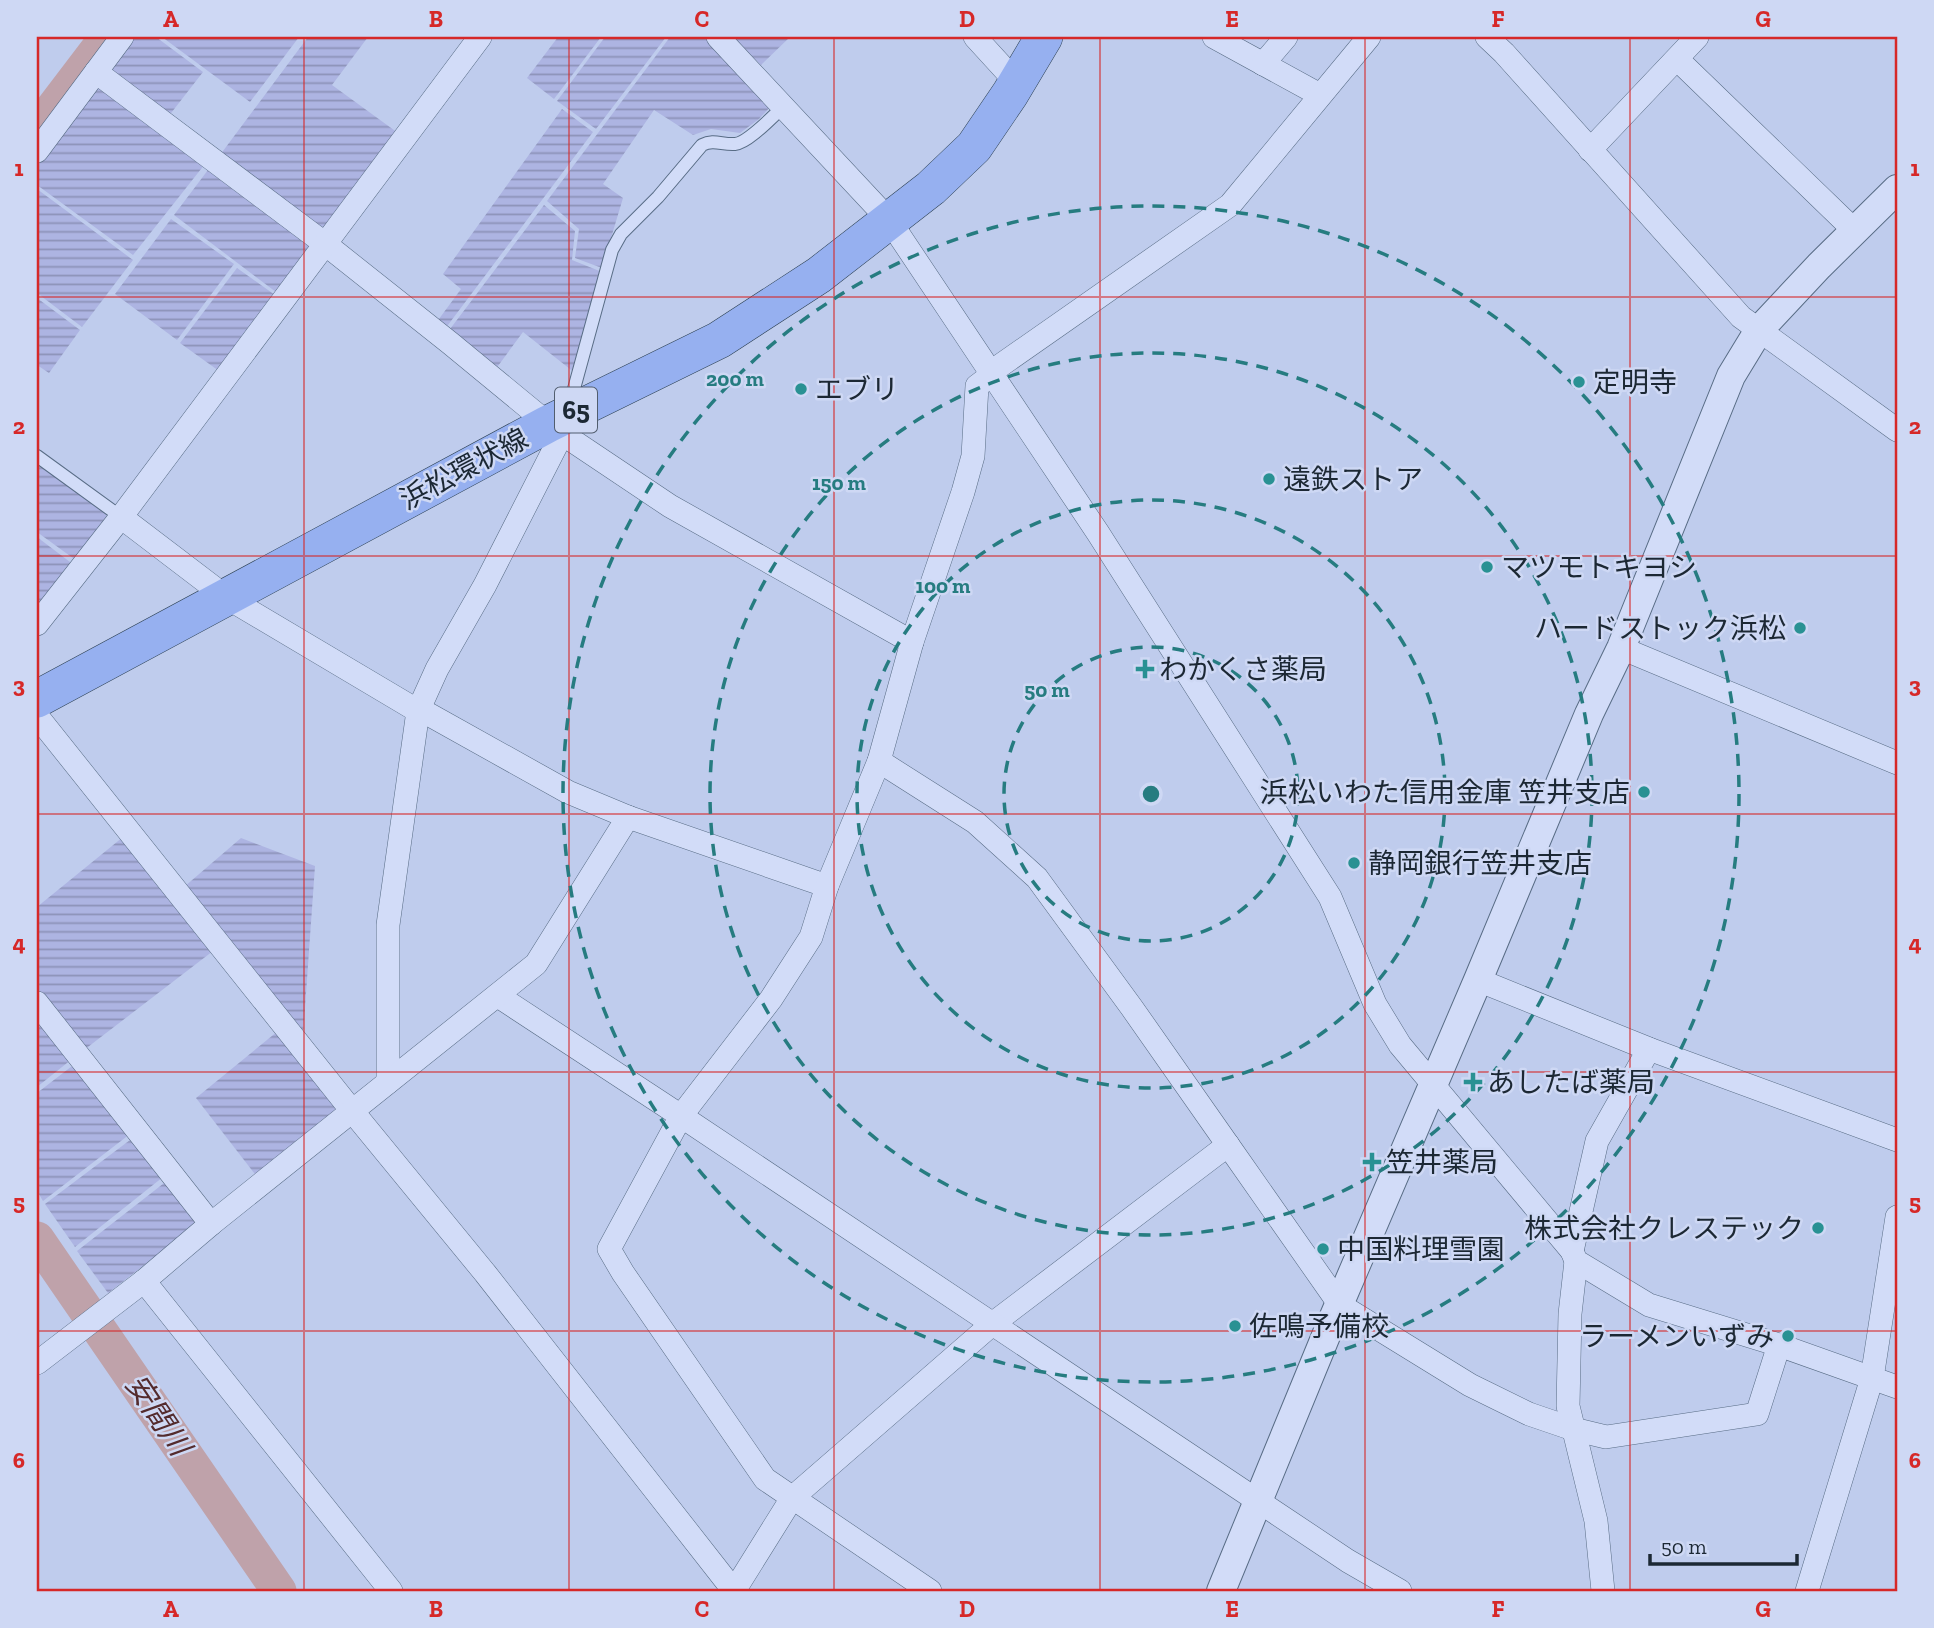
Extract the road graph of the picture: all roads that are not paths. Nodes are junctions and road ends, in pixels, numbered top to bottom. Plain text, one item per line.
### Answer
1 (122, 37) edge
2 (480, 37) edge
3 (718, 37) edge
4 (975, 37) edge
5 (1044, 37) edge
6 (1214, 37) edge
7 (1286, 37) edge
8 (1369, 37) edge
9 (1487, 37) edge
10 (1697, 37) edge
11 (1677, 59) junction
12 (1263, 64) junction
13 (96, 72) junction
14 (1017, 83) junction
15 (1320, 95) junction
16 (784, 106) junction
17 (1590, 150) junction
18 (37, 151) edge
19 (1895, 194) edge
20 (890, 220) junction
21 (1855, 231) junction
22 (324, 243) junction
23 (1759, 330) junction
24 (992, 373) junction
25 (559, 424) junction
26 (1897, 430) edge
27 (37, 456) edge
28 (121, 517) junction
29 (226, 597) junction
30 (37, 624) edge
31 (912, 642) junction
32 (1621, 649) junction
33 (37, 699) edge
34 (418, 712) junction
35 (37, 716) edge
36 (880, 761) junction
37 (1897, 762) edge
38 (628, 817) junction
39 (827, 886) junction
40 (1478, 980) junction
41 (498, 996) junction
42 (37, 1003) edge
43 (1649, 1049) junction
44 (388, 1082) junction
45 (1432, 1085) junction
46 (353, 1112) junction
47 (681, 1116) junction
48 (1897, 1140) edge
49 (1228, 1145) junction
50 (1897, 1217) edge
51 (211, 1224) junction
52 (1574, 1256) junction
53 (144, 1281) junction
54 (1340, 1305) junction
55 (990, 1325) junction
56 (1779, 1345) junction
57 (37, 1363) edge
58 (1872, 1378) junction
59 (1897, 1387) edge
60 (1573, 1429) junction
61 (792, 1498) junction
62 (1260, 1501) junction
63 (1810, 1590) edge
64 (391, 1591) edge
65 (734, 1591) edge
66 (930, 1591) edge
67 (1221, 1591) edge
68 (1400, 1591) edge
69 (1603, 1591) edge

1 - 13 street
2 - 22 street
3 - 16 street
4 - 14 street
5 - 14 main road, 浜松環状線 / 65
6 - 12 street
7 - 12 street
8 - 15 street
9 - 17 street
10 - 11 street
11 - 17 street
11 - 21 street
12 - 15 street
13 - 18 street
13 - 22 street
14 - 20 main road, 浜松環状線 / 65
15 - 24 street
16 - 20 street
16 - 25 lane
17 - 23 street
19 - 21 street
20 - 24 street
20 - 25 main road, 浜松環状線 / 65
21 - 23 street
22 - 25 street
22 - 28 street
23 - 26 street
23 - 32 street
24 - 31 street
24 - 45 street
25 - 29 main road, 浜松環状線 / 65
25 - 31 street
25 - 34 street
27 - 28 lane
28 - 29 street
28 - 30 street
29 - 33 main road, 浜松環状線 / 65
29 - 34 street
31 - 36 street
32 - 37 street
32 - 40 street
34 - 38 street
34 - 44 street
35 - 46 street
36 - 39 street
36 - 49 street
38 - 39 street
38 - 41 street
39 - 47 street
40 - 43 street
40 - 45 street
41 - 44 street
41 - 47 street
42 - 51 street
43 - 48 street
43 - 52 street
44 - 46 street
45 - 52 street
45 - 54 street
46 - 51 street
46 - 65 street
47 - 55 street
47 - 61 street
49 - 54 street
49 - 55 street
50 - 58 street
51 - 53 street
52 - 56 street
52 - 60 street
53 - 57 street
53 - 64 street
54 - 60 street
54 - 62 street
55 - 61 street
55 - 62 street
56 - 58 street
56 - 60 street
58 - 59 street
58 - 63 street
60 - 69 street
61 - 65 street
61 - 66 street
62 - 67 street
62 - 68 street

